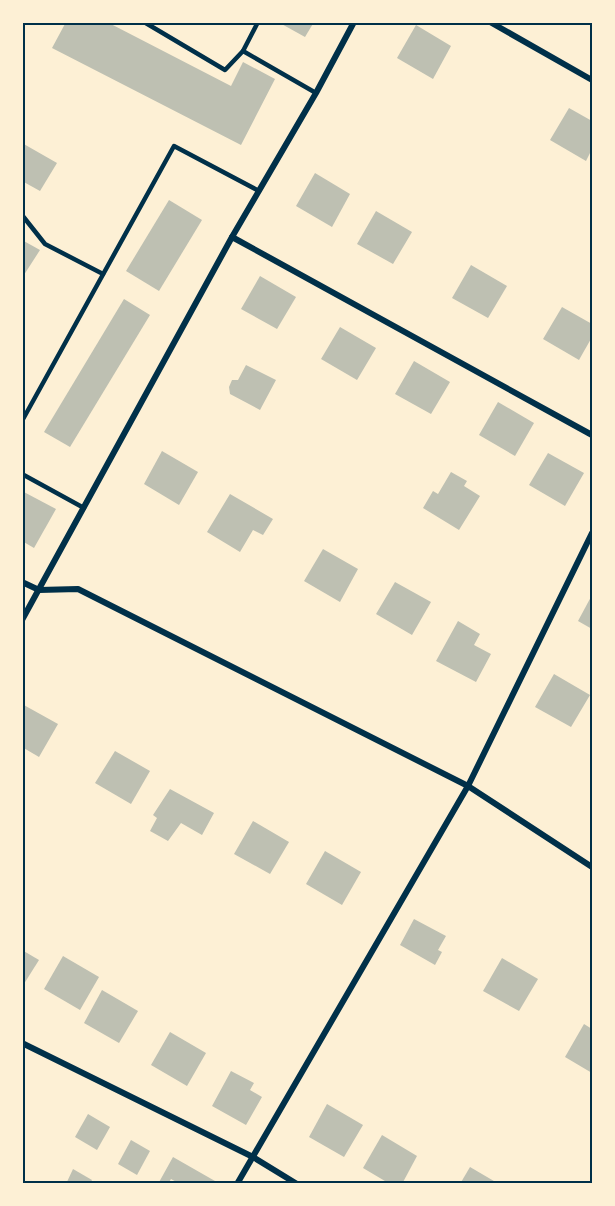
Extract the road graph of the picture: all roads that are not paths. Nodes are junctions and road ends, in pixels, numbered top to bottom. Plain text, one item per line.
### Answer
1 (144, 22) edge
2 (258, 22) edge
3 (354, 22) edge
4 (490, 22) edge
5 (243, 51) junction
6 (592, 80) edge
7 (316, 93) junction
8 (259, 191) junction
9 (22, 215) edge
10 (232, 237) junction
11 (104, 274) junction
12 (22, 421) edge
13 (592, 435) edge
14 (22, 474) edge
15 (84, 508) junction
16 (592, 533) edge
17 (22, 582) edge
18 (39, 590) junction
19 (22, 620) edge
20 (468, 786) junction
21 (592, 867) edge
22 (22, 1043) edge
23 (253, 1157) junction
24 (237, 1184) edge
25 (297, 1184) edge

1 - 5 lane
2 - 5 lane
3 - 7 street
4 - 6 street
5 - 7 lane
7 - 8 street
8 - 10 street
8 - 11 lane
9 - 11 lane
10 - 13 street
10 - 15 street
11 - 12 lane
14 - 15 lane
15 - 18 street
16 - 20 street
17 - 18 street
18 - 19 street
18 - 20 street
20 - 21 street
20 - 23 street
22 - 23 street
23 - 24 street
23 - 25 street

